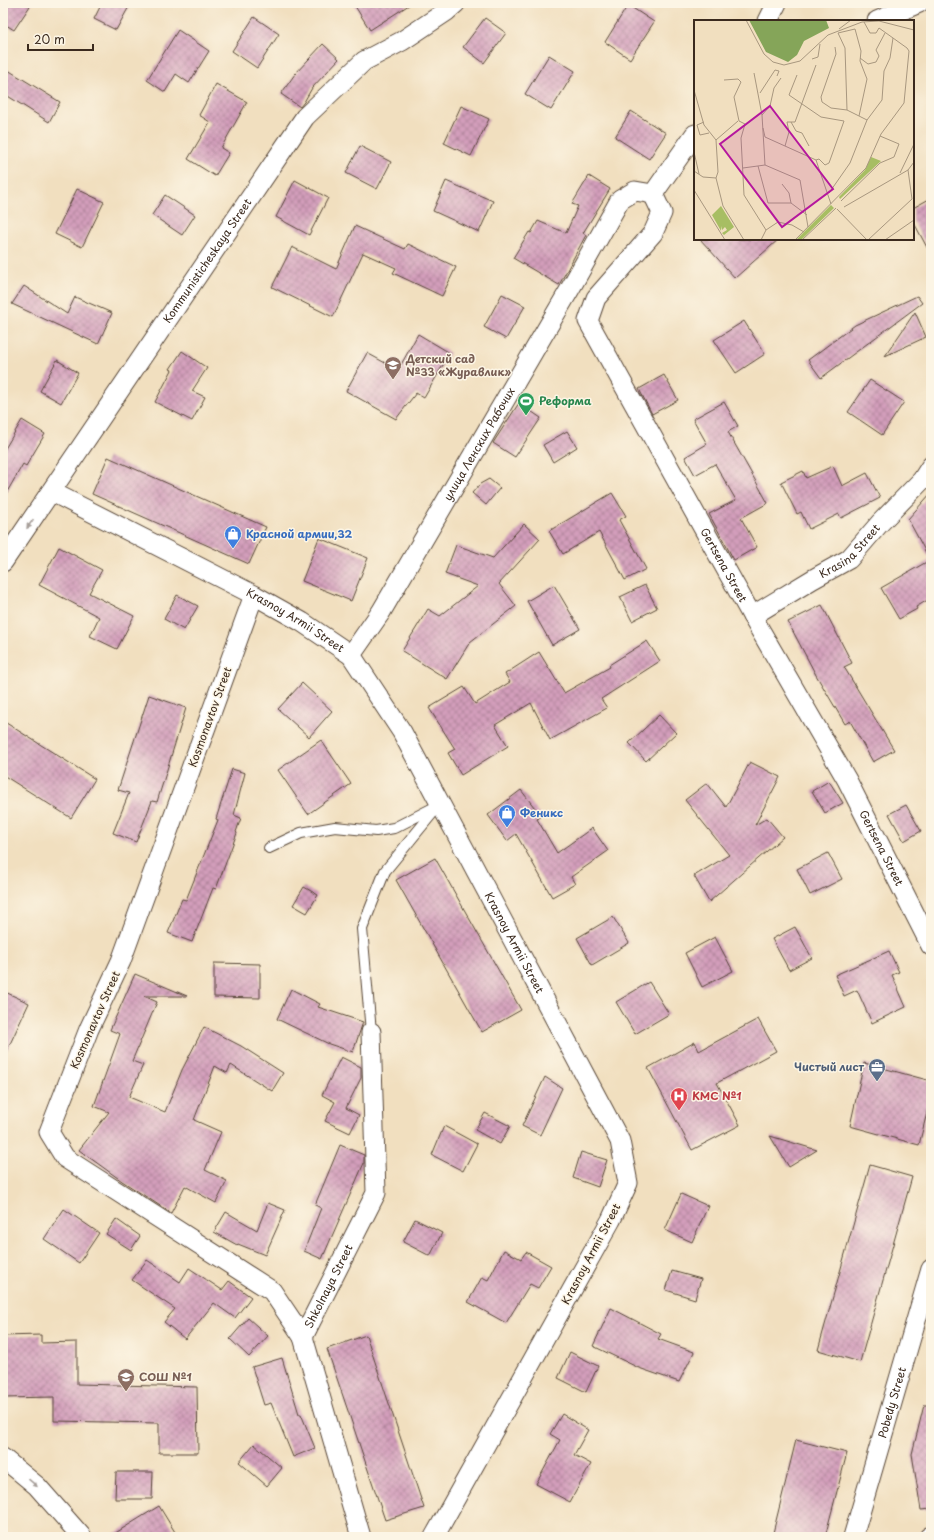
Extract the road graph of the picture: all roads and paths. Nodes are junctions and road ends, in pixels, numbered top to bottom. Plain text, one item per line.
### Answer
1 (456, 3) edge
2 (776, 3) edge
3 (919, 3) edge
4 (768, 20) edge
5 (880, 20) edge
6 (694, 135) edge
7 (653, 194) junction
8 (931, 466) edge
9 (52, 492) junction
10 (3, 562) edge
11 (254, 595) junction
12 (752, 616) junction
13 (351, 655) junction
14 (440, 804) junction
15 (269, 848) dead end
16 (931, 946) edge
17 (371, 1032) joint
18 (931, 1269) edge
19 (303, 1337) junction
20 (3, 1458) edge
21 (82, 1537) edge
22 (362, 1537) edge
23 (434, 1537) edge
24 (853, 1537) edge

1 - 9 street, Kommunisticheskaya Street
2 - 4 street
3 - 5 street
6 - 7 street
7 - 12 street, Gertsena Street
7 - 13 street, улица Ленских Рабочих
8 - 12 street, Krasina Street
9 -> 10 street, Kommunisticheskaya Street
9 - 11 street, Krasnoy Armii Street
11 - 13 street, Krasnoy Armii Street
11 - 19 street, Kosmonavtov Street
12 - 16 street, Gertsena Street
13 - 14 street, Krasnoy Armii Street
14 - 15 lane
14 - 17 lane
14 - 23 street, Krasnoy Armii Street
17 - 19 street, Shkolnaya Street
18 - 24 street, Pobedy Street
19 - 22 street, Shkolnaya Street
20 -> 21 street

